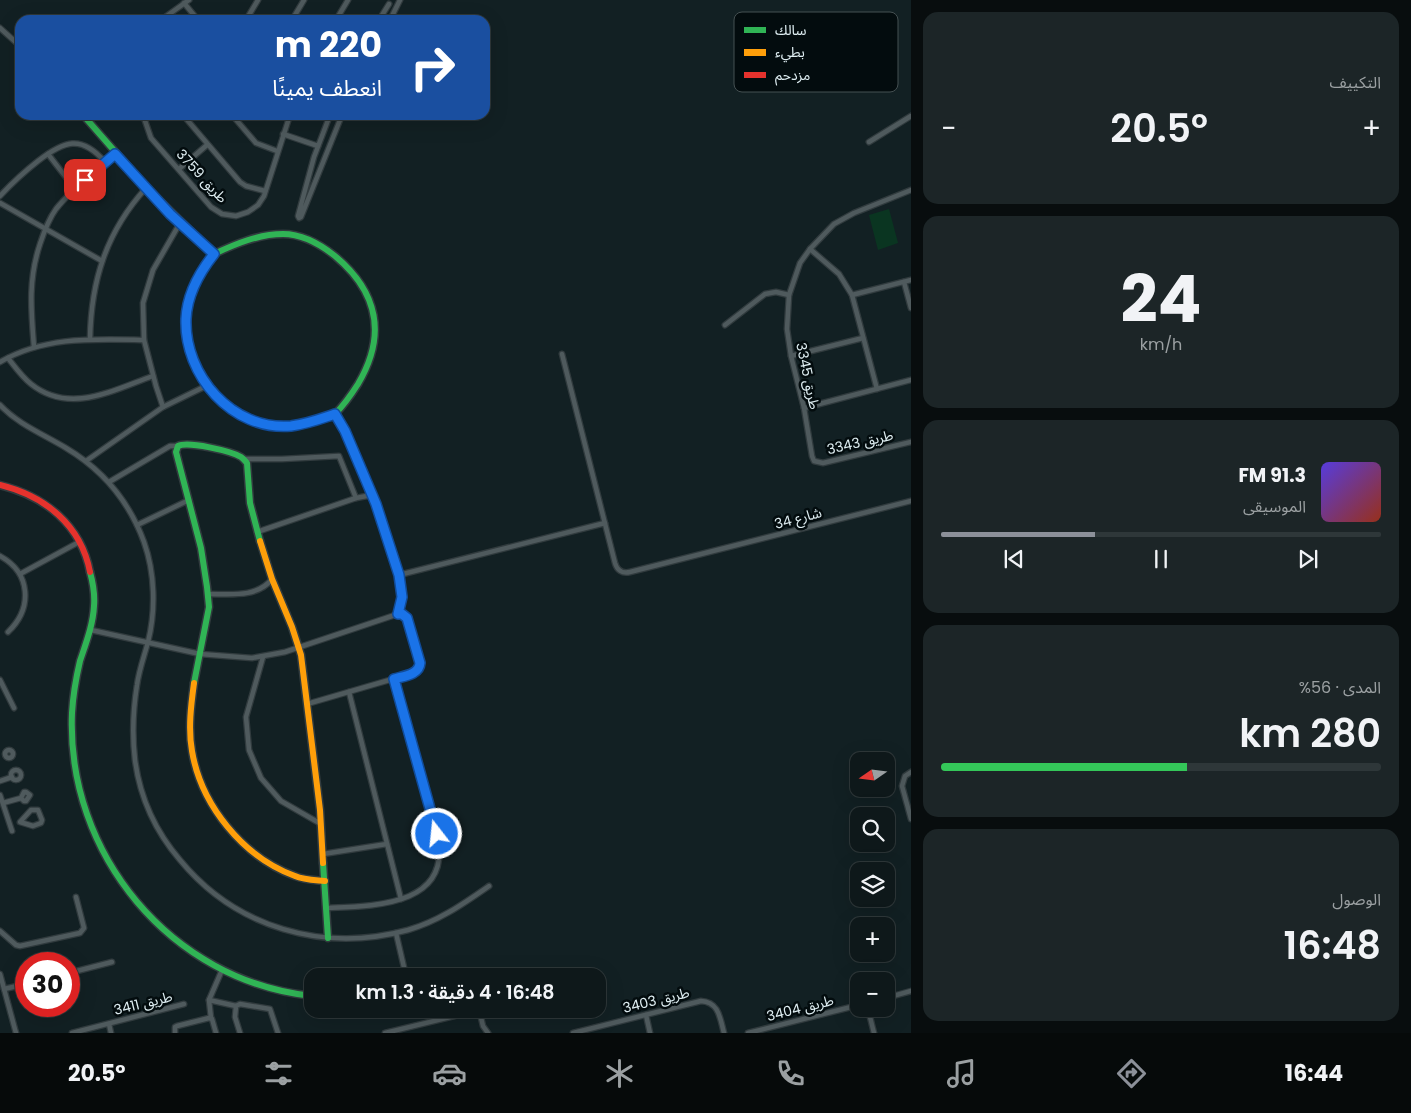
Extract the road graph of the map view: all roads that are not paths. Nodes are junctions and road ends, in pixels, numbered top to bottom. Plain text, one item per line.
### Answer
1 (258, 0) edge
2 (304, 0) edge
3 (348, 0) edge
4 (400, 0) edge
5 (187, 2) edge
6 (389, 4) dead end
7 (168, 15) edge
8 (195, 15) edge
9 (249, 15) edge
10 (295, 15) edge
11 (339, 15) edge
12 (382, 15) edge
13 (392, 15) edge
14 (0, 28) edge
15 (15, 42) edge
16 (911, 116) edge
17 (87, 120) edge
18 (144, 120) edge
19 (236, 120) edge
20 (288, 120) edge
21 (328, 120) edge
22 (340, 120) edge
23 (187, 121) edge
24 (283, 134) junction
25 (869, 142) dead end
26 (207, 145) junction
27 (318, 146) junction
28 (277, 151) junction
29 (48, 154) junction
30 (115, 154) junction
31 (105, 162) junction
32 (179, 169) junction
33 (146, 188) junction
34 (75, 189) junction
35 (911, 190) edge
36 (265, 191) junction
37 (0, 196) edge
38 (0, 203) edge
39 (180, 223) junction
40 (44, 229) junction
41 (810, 249) junction
42 (214, 254) junction
43 (102, 261) junction
44 (911, 280) edge
45 (904, 282) junction
46 (789, 295) junction
47 (852, 295) junction
48 (911, 308) edge
49 (725, 325) dead end
50 (863, 338) junction
51 (90, 339) junction
52 (144, 340) junction
53 (34, 347) junction
54 (562, 354) dead end
55 (791, 356) junction
56 (8, 358) junction
57 (0, 362) edge
58 (153, 376) junction
59 (911, 380) edge
60 (206, 386) junction
61 (876, 389) junction
62 (0, 404) edge
63 (163, 407) junction
64 (804, 408) junction
65 (335, 414) junction
66 (911, 442) edge
67 (178, 446) junction
68 (244, 459) junction
69 (86, 461) junction
70 (814, 461) joint
71 (109, 482) junction
72 (0, 485) edge
73 (372, 494) junction
74 (356, 498) junction
75 (189, 500) junction
76 (911, 501) edge
77 (605, 523) junction
78 (137, 525) junction
79 (257, 532) junction
80 (80, 542) junction
81 (0, 556) edge
82 (20, 574) junction
83 (399, 575) junction
84 (272, 579) junction
85 (209, 594) junction
86 (398, 614) junction
87 (91, 630) junction
88 (8, 632) dead end
89 (148, 642) junction
90 (299, 647) junction
91 (200, 654) junction
92 (263, 658) junction
93 (394, 679) junction
94 (0, 680) edge
95 (349, 692) junction
96 (307, 704) junction
97 (14, 708) dead end
98 (911, 772) edge
99 (12, 777) dead end
100 (0, 781) edge
101 (0, 795) edge
102 (21, 798) dead end
103 (3, 803) junction
104 (911, 819) edge
105 (20, 822) junction
106 (321, 824) junction
107 (10, 825) junction
108 (12, 831) dead end
109 (387, 844) junction
110 (323, 854) junction
111 (325, 881) junction
112 (489, 886) dead end
113 (76, 897) dead end
114 (401, 899) junction
115 (326, 908) junction
116 (0, 930) edge
117 (396, 933) junction
118 (328, 938) junction
119 (112, 962) dead end
120 (404, 968) edge
121 (80, 970) edge
122 (222, 970) junction
123 (0, 974) edge
124 (15, 986) edge
125 (4, 989) junction
126 (911, 991) edge
127 (304, 994) edge
128 (895, 995) edge
129 (208, 1000) junction
130 (184, 1004) dead end
131 (236, 1006) junction
132 (850, 1007) edge
133 (646, 1015) junction
134 (870, 1017) edge
135 (211, 1018) junction
136 (443, 1018) edge
137 (481, 1018) edge
138 (109, 1024) junction
139 (16, 1033) edge
140 (72, 1033) edge
141 (111, 1033) edge
142 (176, 1033) edge
143 (216, 1033) edge
144 (240, 1033) edge
145 (278, 1033) edge
146 (384, 1033) edge
147 (488, 1033) edge
148 (573, 1033) edge
149 (650, 1033) edge
150 (724, 1033) edge
151 (748, 1033) edge
152 (874, 1033) edge

1 - 9 street
2 - 10 street
3 - 11 street
4 - 13 street
5 - 7 street
5 - 8 street
6 - 12 street
14 - 15 street
16 - 25 street
17 - 30 street
18 - 32 street, طريق 3759
19 - 28 street
20 - 24 street, طريق 3759
21 - 27 street
22 - 27 street
23 - 26 street
24 - 27 street
24 - 28 street, طريق 3759
26 - 32 street
26 - 36 street
28 - 36 street, طريق 3759
29 - 31 street
29 - 34 street
29 - 37 street
30 - 31 street
30 - 33 street
31 - 34 street
32 - 36 street, طريق 3759
33 - 39 street
33 - 43 street
34 - 40 street
35 - 41 street, طريق 3345
38 - 40 street
39 - 42 street
39 - 52 street
40 - 43 street
40 - 53 street
41 - 46 street, طريق 3345
41 - 47 street
42 - 60 street
42 - 65 street
43 - 51 street
44 - 45 street
45 - 47 street
45 - 48 street
46 - 49 street
46 - 55 street, طريق 3345
47 - 50 street
50 - 55 street
50 - 61 street
51 - 52 street
51 - 53 street
52 - 58 street
53 - 56 street
54 - 77 street
55 - 64 street, طريق 3345
56 - 57 street
56 - 58 street
58 - 63 street
59 - 61 street
60 - 63 street
60 - 65 street
61 - 64 street
62 - 69 street
63 - 69 street
64 - 70 street, طريق 3345
65 - 73 street
66 - 70 street, طريق 3343
67 - 68 street
67 - 71 street
67 - 75 street
68 - 74 street
68 - 79 street
69 - 71 street
71 - 78 street
72 - 80 street
73 - 74 street
73 - 83 street
74 - 79 street
75 - 78 street
75 - 85 street
76 - 77 street, شارع 34
77 - 83 street
78 - 89 street
79 - 84 street
80 - 82 street
80 - 87 street
81 - 82 street
82 - 88 street
83 - 86 street
84 - 85 street
84 - 90 street
85 - 91 street
86 - 90 street
86 - 93 street
87 - 89 street
87 - 122 street
89 - 91 street
89 - 118 street
90 - 92 street
90 - 96 street
91 - 92 street
91 - 111 street
92 - 106 street
93 - 95 street
93 - 114 street
94 - 97 street
95 - 96 street
95 - 109 street
96 - 106 street
98 - 104 street
99 - 100 street
101 - 103 street
102 - 103 street
103 - 107 street
105 - 105 street
105 - 107 street
106 - 110 street
107 - 108 street
109 - 110 street
109 - 114 street
110 - 111 street
111 - 115 street
112 - 117 street
113 - 116 street
114 - 115 street
115 - 118 street
117 - 118 street
117 - 120 street
119 - 121 street
122 - 127 street
122 - 129 street
123 - 125 street
124 - 125 street
125 - 139 street
126 - 128 street
129 - 131 street
129 - 135 street
130 - 138 street, طريق 3411
131 - 144 street
131 - 145 street
132 - 151 street, طريق 3404
133 - 148 street, طريق 3403
133 - 149 street
133 - 150 street, طريق 3403
134 - 152 street
135 - 142 street
135 - 143 street
136 - 146 street
137 - 147 street
138 - 140 street, طريق 3411
138 - 141 street, طريق 3411

